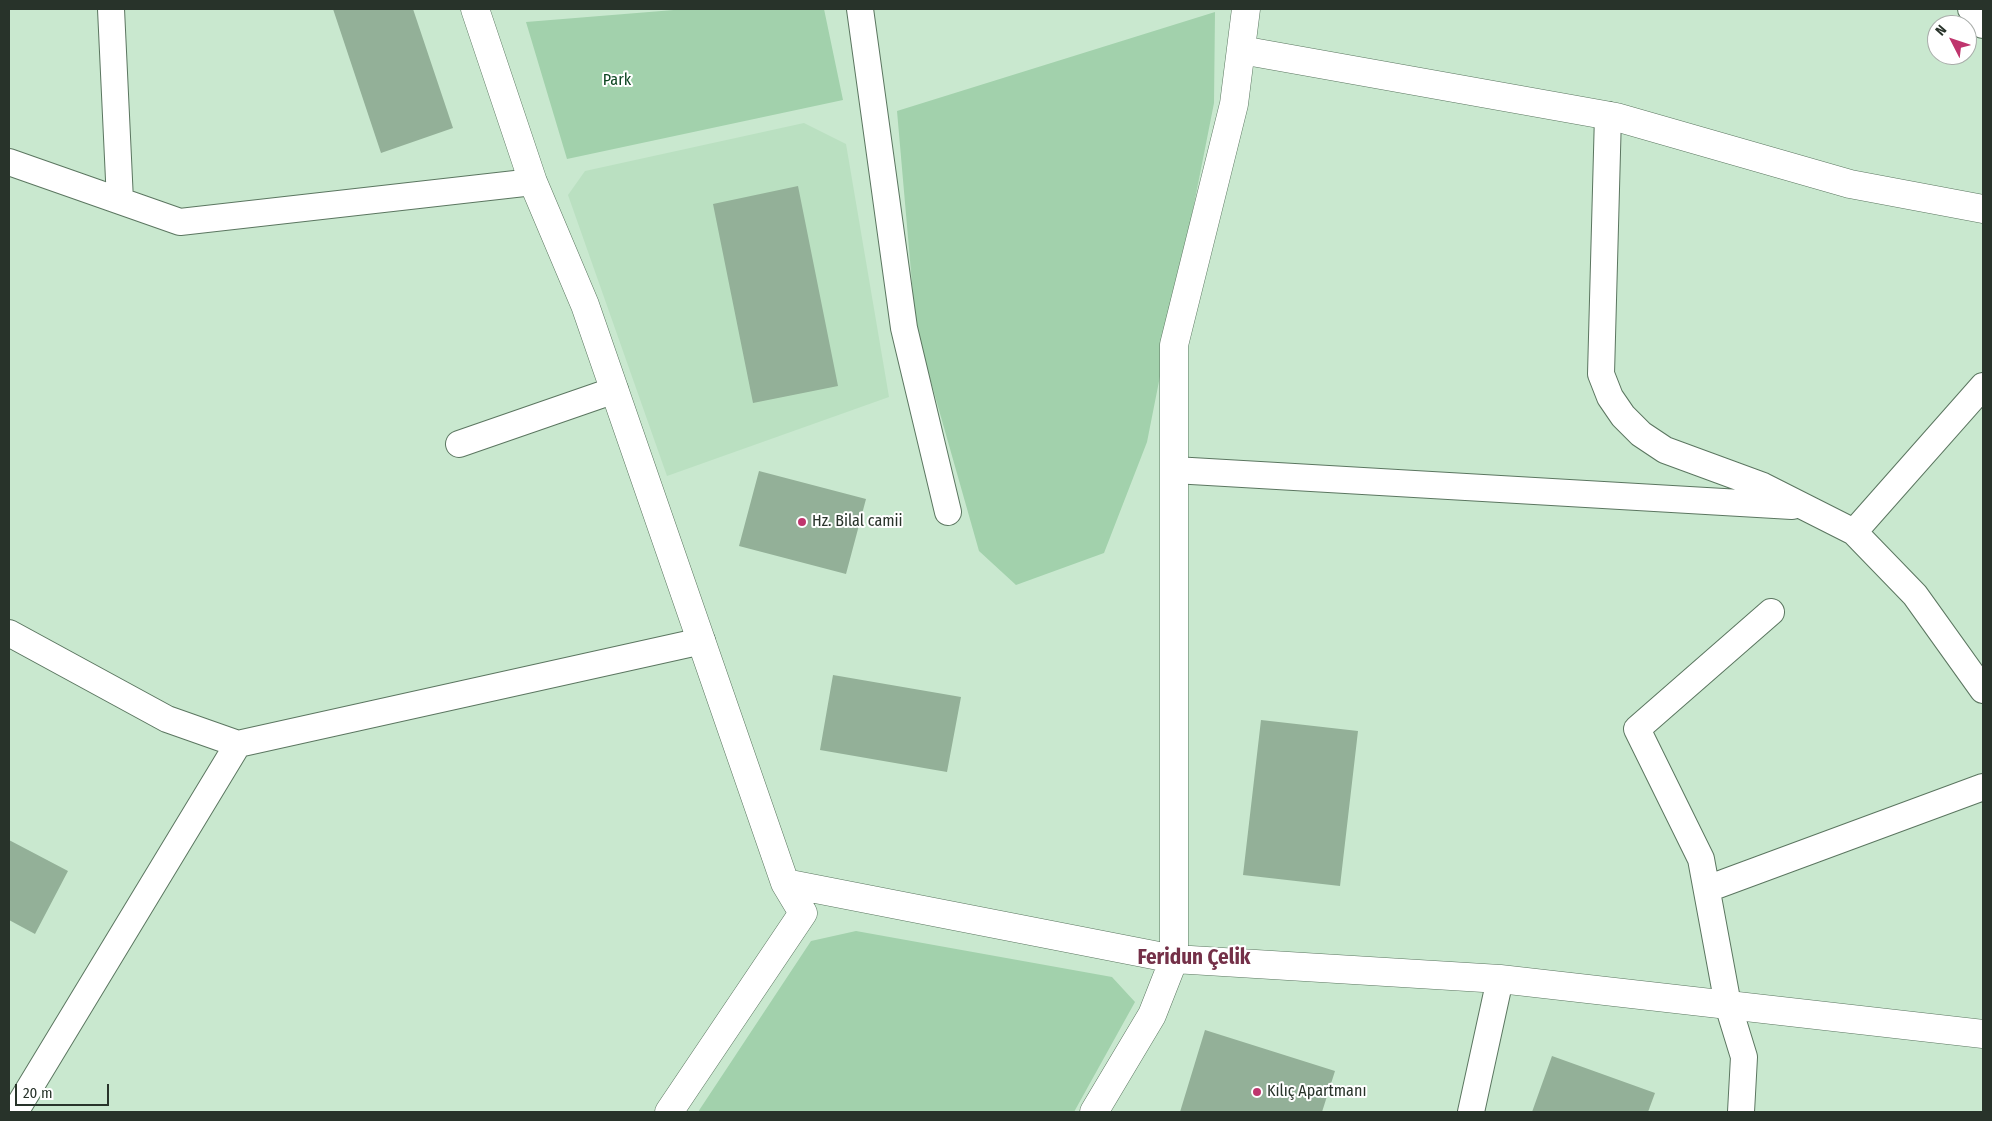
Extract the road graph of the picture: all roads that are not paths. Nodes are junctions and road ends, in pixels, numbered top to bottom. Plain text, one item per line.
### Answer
1 (111, 9) edge
2 (475, 9) edge
3 (860, 9) edge
4 (1246, 9) edge
5 (1971, 9) edge
6 (1983, 25) edge
7 (1241, 50) junction
8 (1608, 115) junction
9 (9, 162) edge
10 (533, 182) junction
11 (120, 201) junction
12 (1983, 209) edge
13 (1983, 386) edge
14 (615, 390) junction
15 (459, 444) dead end
16 (1174, 470) junction
17 (1803, 506) junction
18 (948, 512) dead end
19 (1854, 532) junction
20 (1771, 612) dead end
21 (9, 633) edge
22 (702, 641) junction
23 (1983, 690) edge
24 (238, 744) junction
25 (1983, 787) edge
26 (785, 883) junction
27 (1707, 889) junction
28 (1174, 959) junction
29 (1500, 979) junction
30 (1728, 1005) junction
31 (1983, 1034) edge
32 (15, 1112) edge
33 (669, 1112) edge
34 (1094, 1112) edge
35 (1471, 1112) edge
36 (1741, 1112) edge

1 - 11 street
2 - 10 street
3 - 18 street
4 - 7 street
5 - 6 street
7 - 8 street
7 - 16 street
8 - 12 street
8 - 17 street
9 - 11 street
10 - 11 street
10 - 14 street
13 - 19 street
14 - 15 street
14 - 22 street
16 - 17 street
16 - 28 street
17 - 19 street
19 - 23 street
20 - 27 street
21 - 24 street
22 - 24 street
22 - 26 street
24 - 32 street
25 - 27 street
26 - 28 street
26 - 33 street
27 - 30 street
28 - 29 street
28 - 34 street
29 - 30 street
29 - 35 street
30 - 31 street
30 - 36 street

